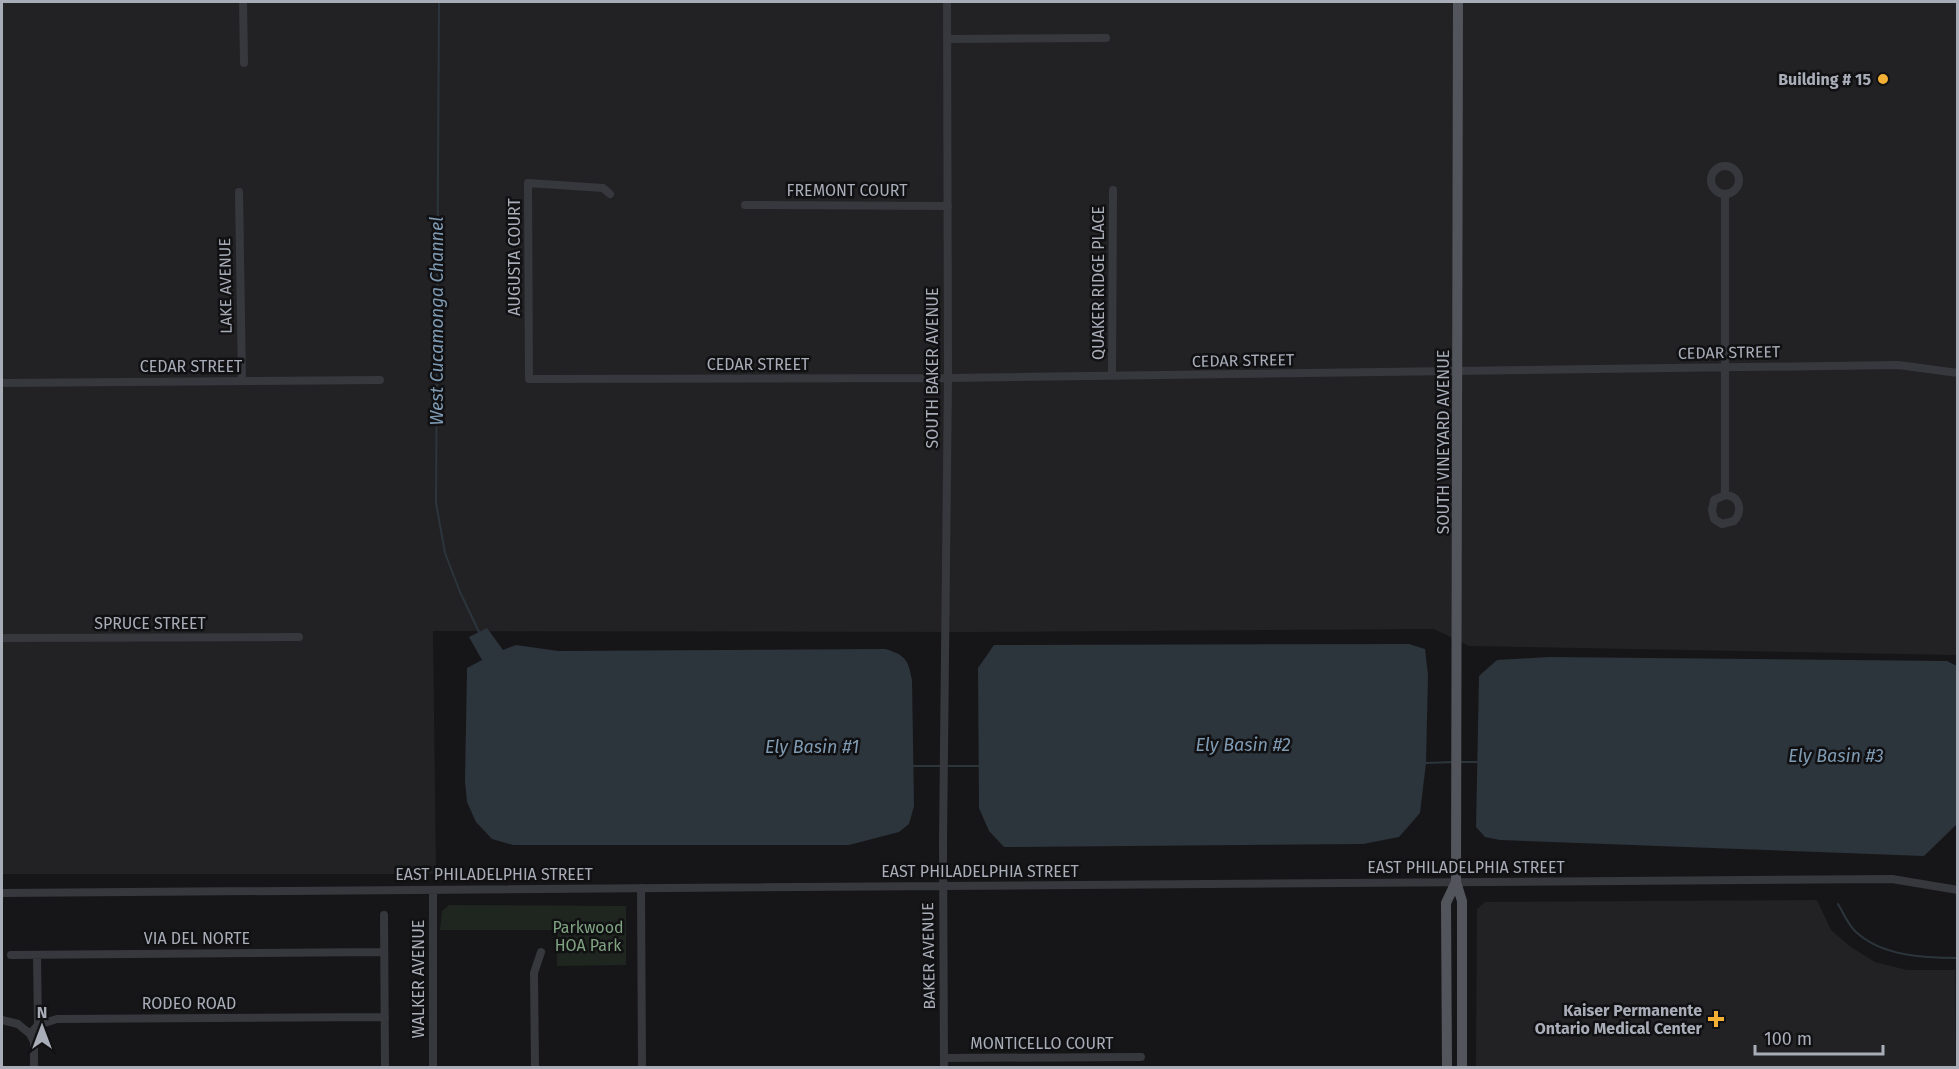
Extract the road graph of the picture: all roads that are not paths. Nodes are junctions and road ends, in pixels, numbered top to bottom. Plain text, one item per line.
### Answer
1 (243, 2) edge
2 (947, 2) edge
3 (1458, 2) edge
4 (1106, 38) dead end
5 (948, 39) junction
6 (244, 63) dead end
7 (1113, 190) dead end
8 (238, 192) dead end
9 (610, 194) dead end
10 (1725, 194) dead end
11 (745, 205) dead end
12 (948, 206) junction
13 (1726, 368) junction
14 (1459, 372) junction
15 (1958, 373) edge
16 (1112, 376) junction
17 (948, 378) junction
18 (529, 379) joint
19 (380, 380) dead end
20 (242, 381) junction
21 (2, 383) edge
22 (1725, 495) dead end
23 (300, 637) dead end
24 (2, 638) edge
25 (943, 736) joint
26 (1456, 882) junction
27 (942, 886) junction
28 (641, 888) junction
29 (433, 890) junction
30 (1958, 890) edge
31 (2, 893) edge
32 (384, 915) dead end
33 (384, 952) junction
34 (541, 952) dead end
35 (11, 955) dead end
36 (37, 955) junction
37 (385, 1017) junction
38 (2, 1020) edge
39 (38, 1025) junction
40 (30, 1034) junction
41 (1141, 1057) dead end
42 (944, 1063) edge
43 (34, 1068) edge
44 (385, 1068) edge
45 (434, 1068) edge
46 (535, 1068) edge
47 (642, 1068) edge
48 (1447, 1068) edge
49 (1462, 1068) edge

1 - 6 street
2 - 5 street, SOUTH BAKER AVENUE
3 - 14 main road, SOUTH VINEYARD AVENUE
4 - 5 street
5 - 12 street, SOUTH BAKER AVENUE
7 - 16 street, QUAKER RIDGE PLACE
8 - 20 street, LAKE AVENUE
9 - 18 street, AUGUSTA COURT
10 - 13 street
11 - 12 street, FREMONT COURT
12 - 17 street, SOUTH BAKER AVENUE
13 - 14 street, CEDAR STREET
13 - 15 street, CEDAR STREET
13 - 22 street
14 - 16 street, CEDAR STREET
14 - 26 main road, SOUTH VINEYARD AVENUE
16 - 17 street, CEDAR STREET
17 - 18 street, CEDAR STREET
17 - 25 street, SOUTH BAKER AVENUE
19 - 20 street, CEDAR STREET
20 - 21 street, CEDAR STREET
23 - 24 street, SPRUCE STREET
25 - 27 street, BAKER AVENUE
26 - 27 street, EAST PHILADELPHIA STREET
26 - 30 street, EAST PHILADELPHIA STREET
26 - 48 main road, SOUTH VINEYARD AVENUE
26 - 49 main road, SOUTH VINEYARD AVENUE
27 - 28 street, EAST PHILADELPHIA STREET
27 - 42 street, BAKER AVENUE
28 - 29 street, EAST PHILADELPHIA STREET
28 - 47 street
29 - 31 street, EAST PHILADELPHIA STREET
29 - 45 street, WALKER AVENUE
32 - 33 street, WALKER AVENUE
33 - 36 street, VIA DEL NORTE
33 - 37 street, WALKER AVENUE
34 - 46 street
35 - 36 street, VIA DEL NORTE
36 - 39 street
37 - 39 street, RODEO ROAD
37 - 44 street, WALKER AVENUE
38 - 40 street
39 - 40 street
40 - 43 street
41 - 42 street, MONTICELLO COURT

